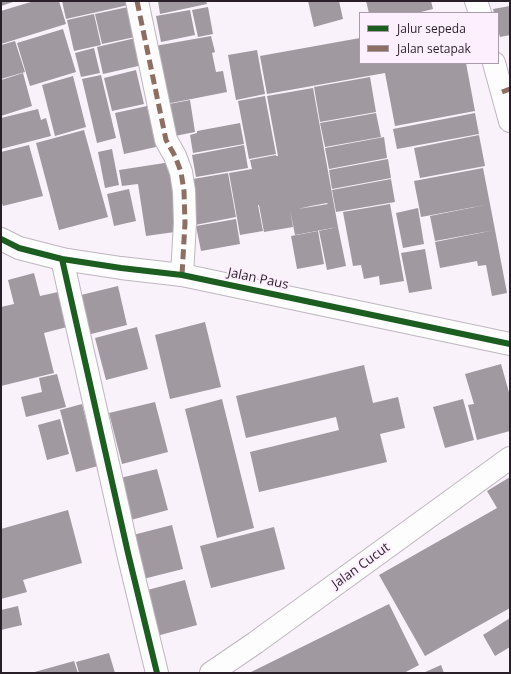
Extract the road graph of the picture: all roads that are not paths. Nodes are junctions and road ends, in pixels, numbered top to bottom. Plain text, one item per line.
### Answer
1 (137, 1) edge
2 (476, 1) edge
3 (480, 12) edge
4 (494, 64) edge
5 (506, 90) edge
6 (510, 121) edge
7 (1, 239) edge
8 (62, 259) junction
9 (182, 275) junction
10 (510, 344) edge
11 (510, 458) edge
12 (157, 673) edge
13 (211, 673) edge

1 - 9 street
2 - 3 street
4 - 5 street
5 - 6 street
7 - 8 street, Jalan Paus
8 - 9 street, Jalan Paus
8 - 12 street
9 - 10 street, Jalan Paus
11 - 13 street, Jalan Cucut

